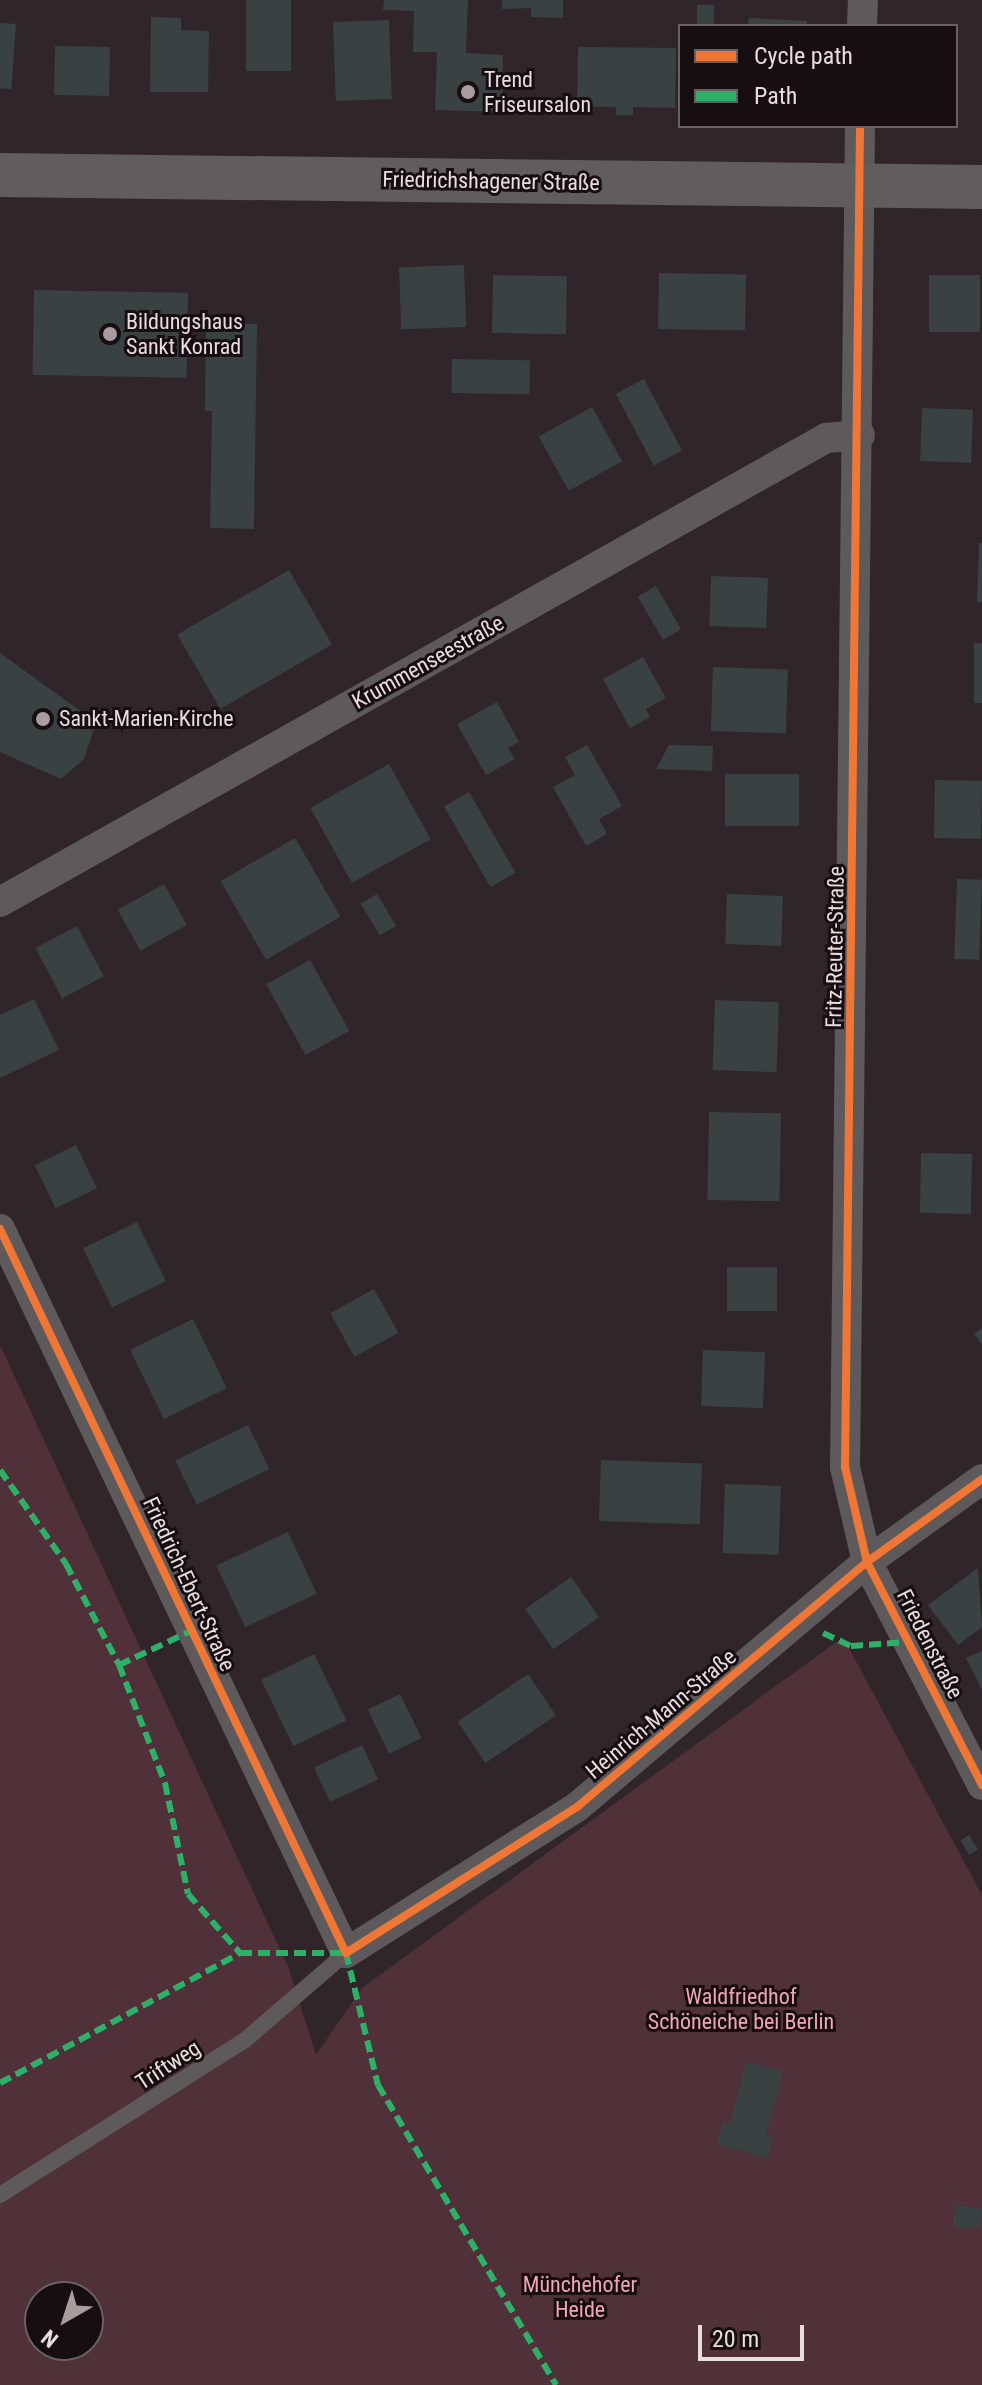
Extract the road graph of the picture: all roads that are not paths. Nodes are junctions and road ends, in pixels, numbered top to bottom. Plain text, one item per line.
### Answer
1 (863, 0) edge
2 (862, 24) edge
3 (860, 128) edge
4 (0, 175) edge
5 (859, 185) junction
6 (982, 187) edge
7 (860, 435) junction
8 (0, 902) edge
9 (0, 1229) edge
10 (982, 1479) edge
11 (867, 1562) junction
12 (982, 1785) edge
13 (346, 1953) junction
14 (0, 2195) edge

1 - 2 street
3 - 5 street, Fritz-Reuter-Straße
4 - 5 main road, Friedrichshagener Straße
5 - 6 main road, Friedrichshagener Straße
5 - 7 street, Fritz-Reuter-Straße
7 - 8 street, Krummenseestraße
7 - 11 street, Fritz-Reuter-Straße
9 - 13 street, Friedrich-Ebert-Straße
10 - 11 street, Heinrich-Mann-Straße
11 - 12 street, Friedenstraße
11 - 13 street, Heinrich-Mann-Straße
13 - 14 lane, Triftweg

